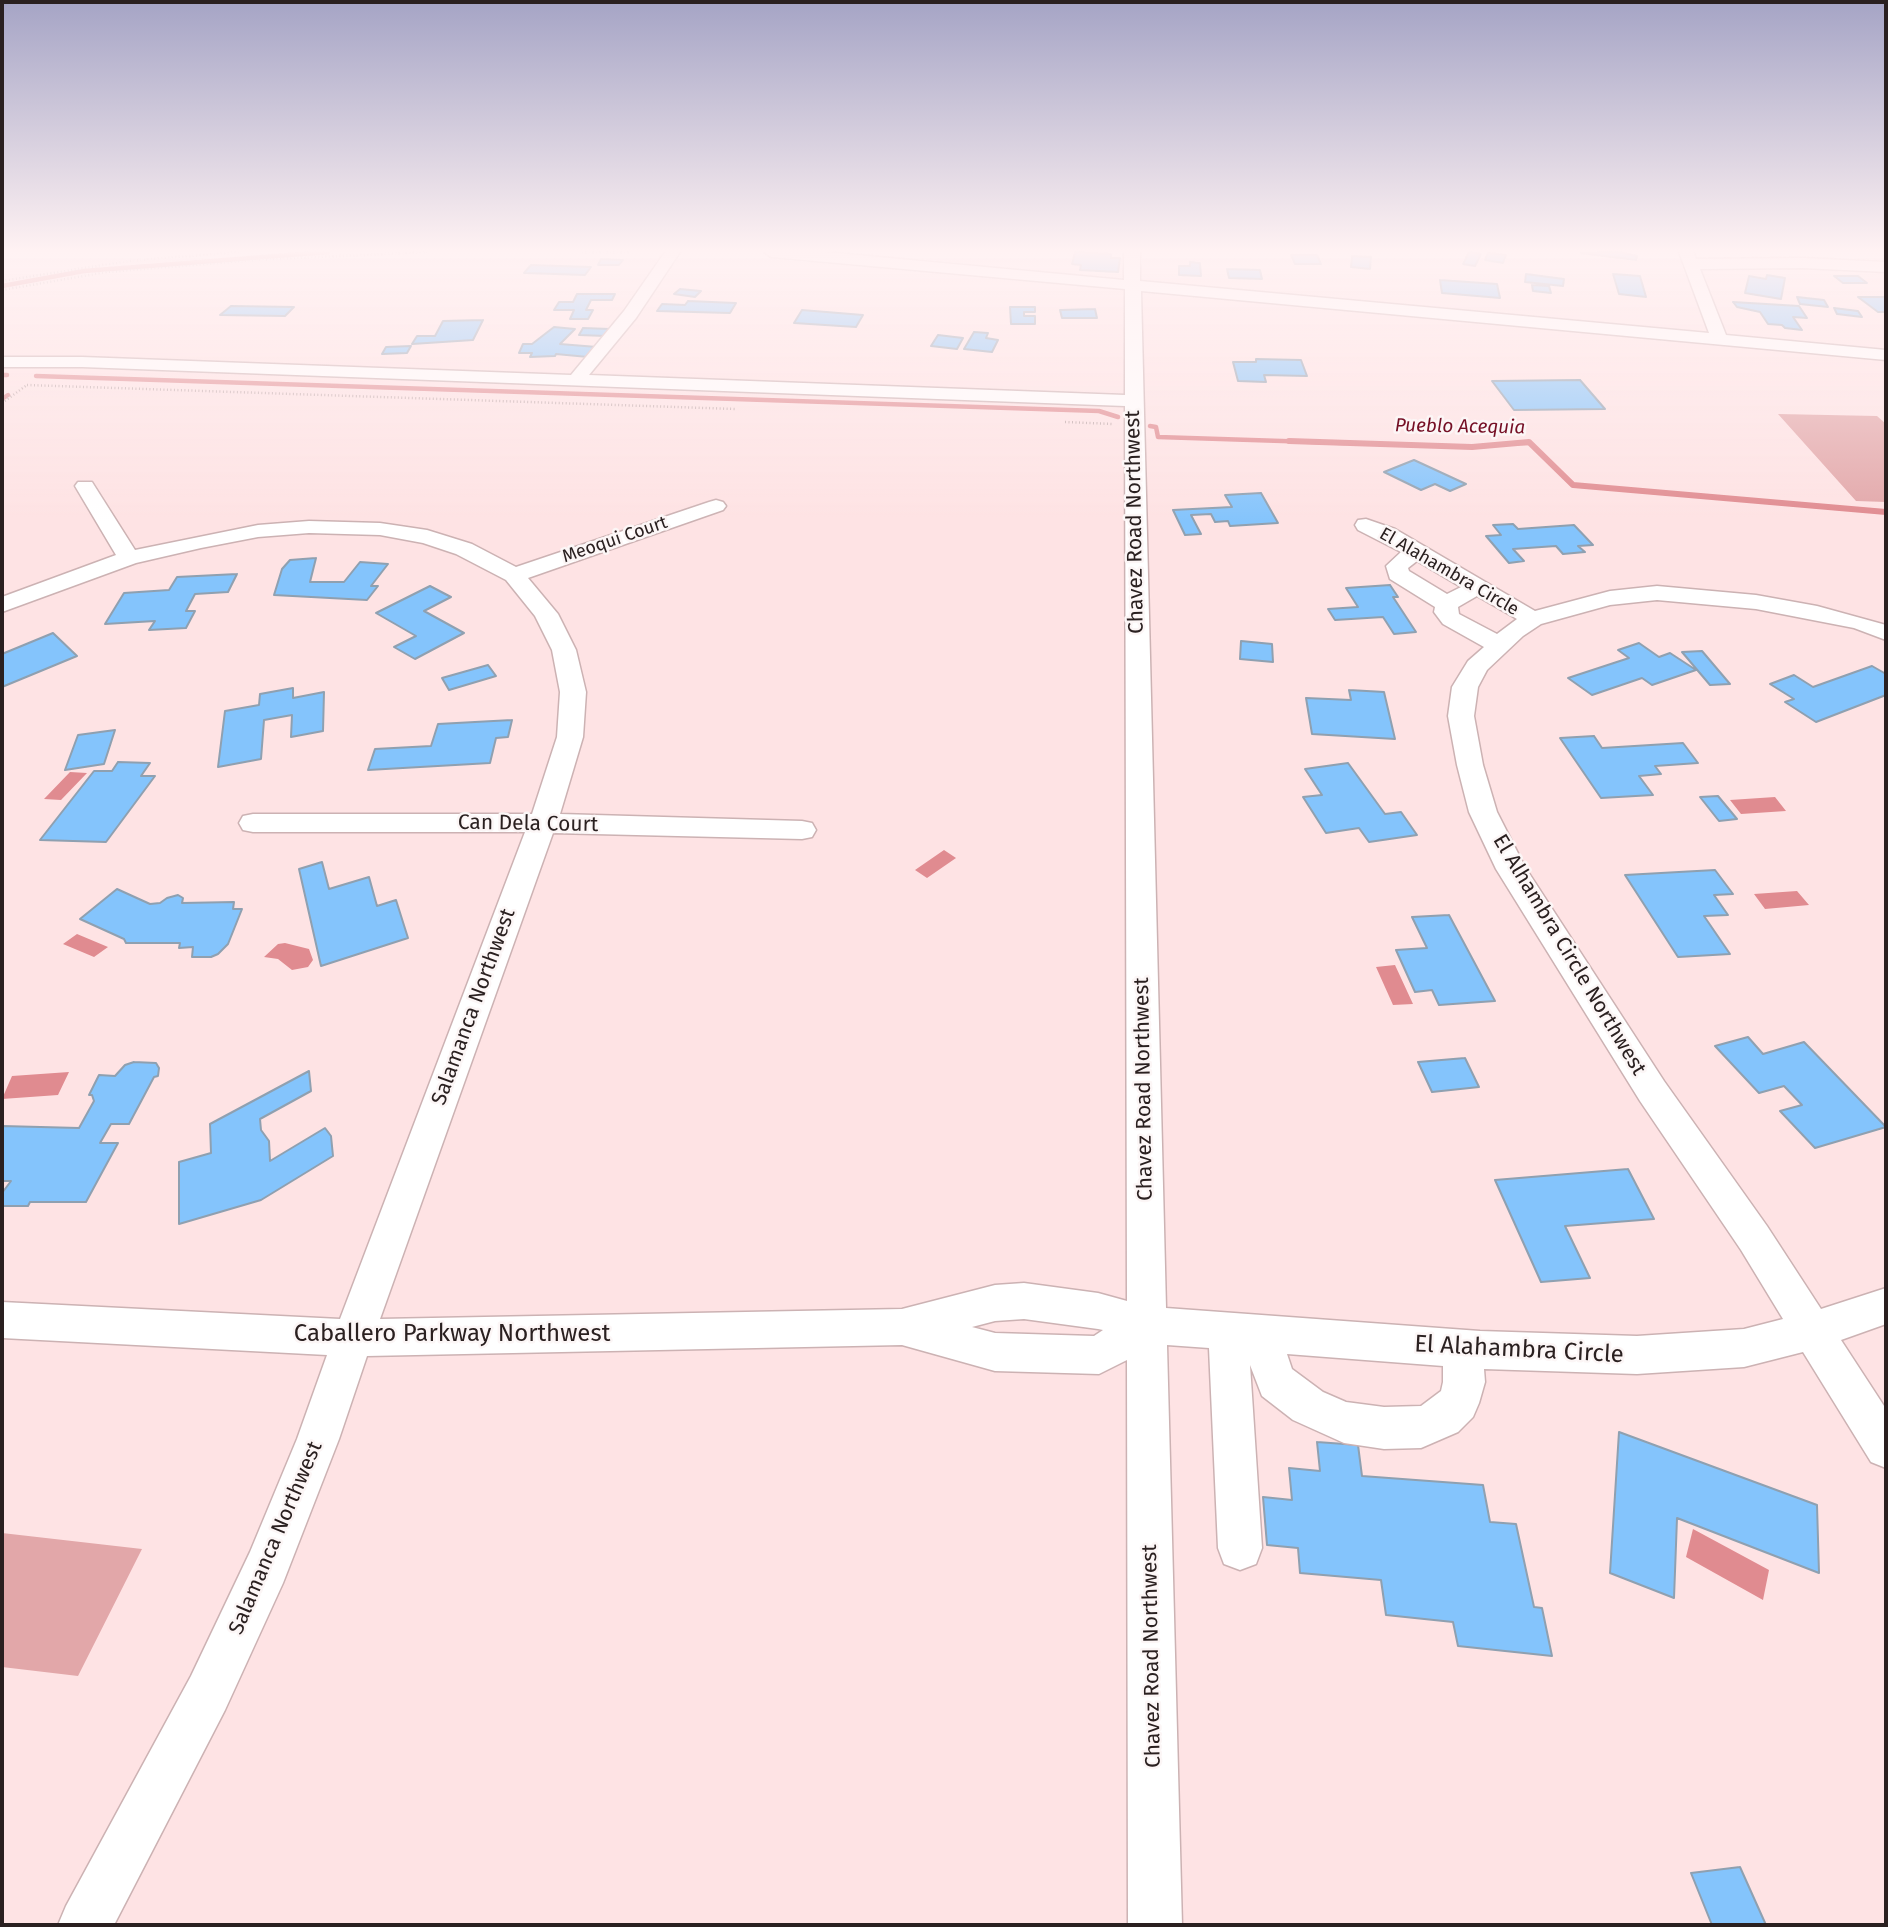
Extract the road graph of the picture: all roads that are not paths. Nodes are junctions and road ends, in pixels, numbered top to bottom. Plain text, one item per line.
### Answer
1 (607, 342) edge
2 (1134, 342) edge
3 (1731, 342) edge
4 (1886, 355) edge
5 (2, 362) edge
6 (58, 364) junction
7 (576, 380) junction
8 (5, 384) road end
9 (1134, 413) junction
10 (85, 486) dead end
11 (716, 506) dead end
12 (1366, 525) dead end
13 (1416, 551) junction
14 (129, 558) junction
15 (514, 575) junction
16 (1477, 587) junction
17 (1447, 604) junction
18 (2, 605) edge
19 (1533, 619) junction
20 (1886, 633) edge
21 (1499, 645) junction
22 (253, 822) dead end
23 (542, 823) junction
24 (802, 830) dead end
25 (1886, 1306) edge
26 (2, 1320) edge
27 (1147, 1325) junction
28 (902, 1327) junction
29 (1812, 1331) junction
30 (1244, 1333) junction
31 (353, 1338) junction
32 (1463, 1349) junction
33 (1886, 1447) edge
34 (1240, 1548) dead end
35 (85, 1925) edge
36 (1155, 1925) edge

1 - 7 street
2 - 9 street, Chavez Road Northwest
3 - 4 street
5 - 6 street
6 - 7 street
6 - 8 street
7 - 9 street
9 - 27 street, Chavez Road Northwest
10 - 14 street
11 - 15 street, Meoqui Court
12 - 13 street, El Alahambra Circle
13 - 16 street, El Alahambra Circle
13 - 17 street
14 - 15 street, Salamanca Northwest
14 - 18 street, Salamanca Northwest
15 - 23 street, Salamanca Northwest
16 - 17 street
16 - 19 street, El Alahambra Circle
17 - 21 street
19 - 20 street, El Alhambra Circle Northwest
19 - 21 street, El Alhambra Circle Northwest
21 - 29 street, El Alhambra Circle Northwest
22 - 23 street, Can Dela Court
23 - 24 street, Can Dela Court
23 - 31 street, Salamanca Northwest
25 - 29 street, El Alahambra Circle
26 - 31 street, Caballero Parkway Northwest
27 - 28 street, Caballero Parkway Northwest
27 - 28 street, Caballero Parkway Northwest
27 - 30 street, El Alahambra Circle
27 - 36 street, Chavez Road Northwest
28 - 31 street, Caballero Parkway Northwest
29 - 32 street, El Alahambra Circle
29 - 33 street, El Alhambra Circle Northwest
30 - 32 street, El Alahambra Circle
30 - 32 street
30 - 34 street
31 - 35 street, Salamanca Northwest

